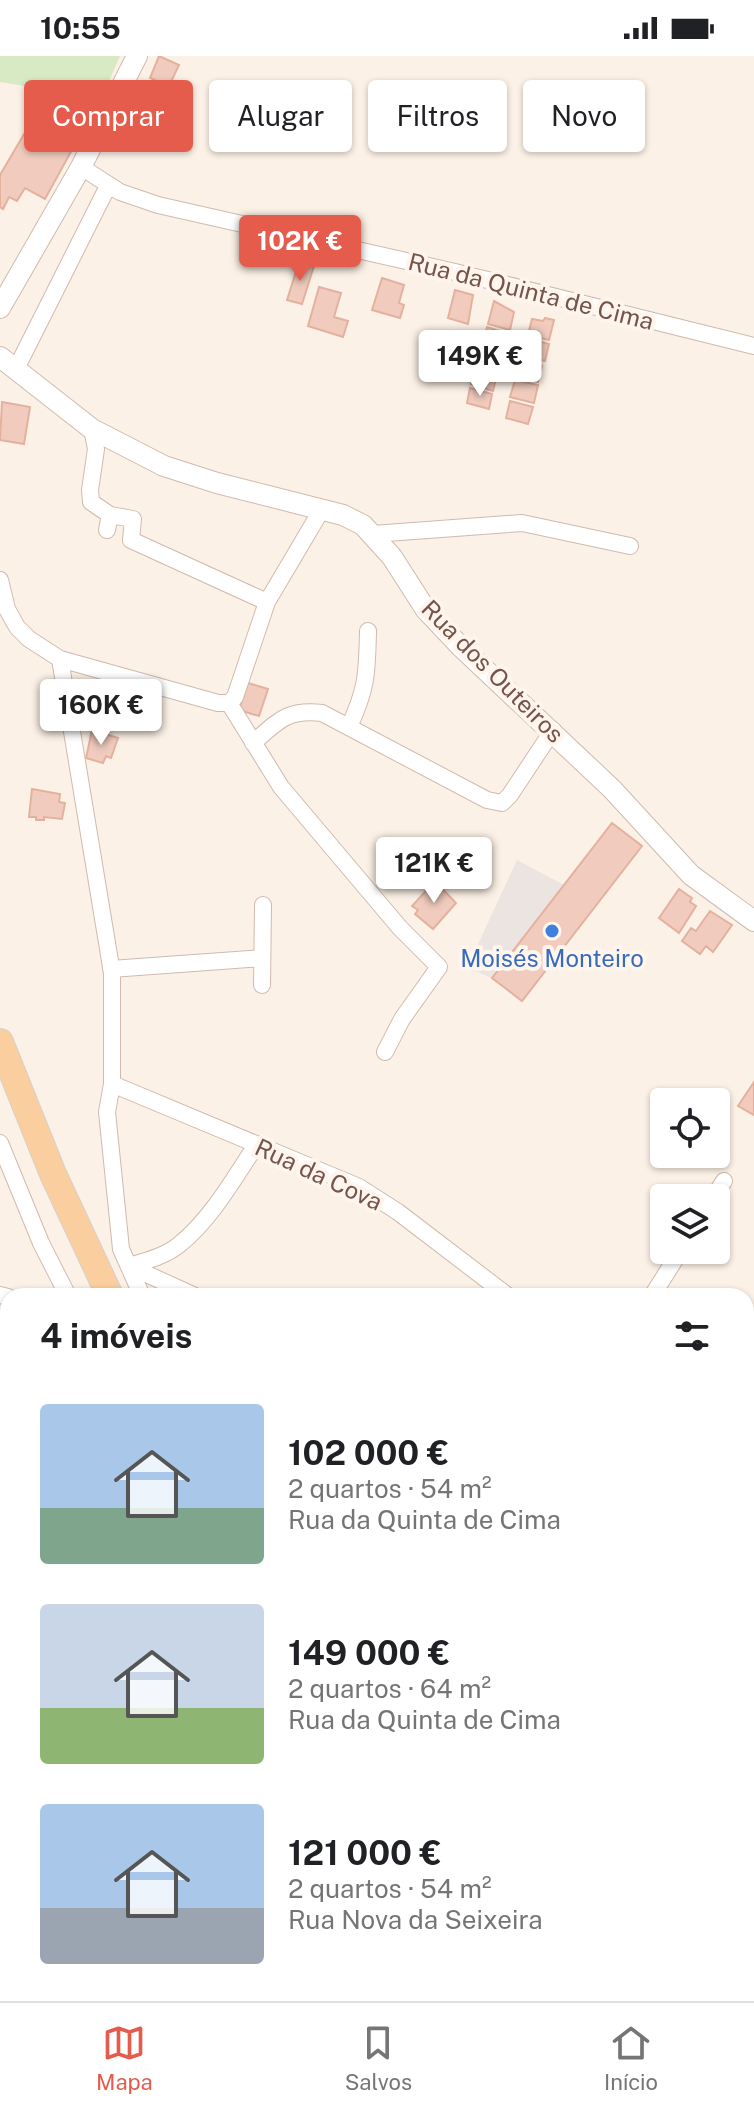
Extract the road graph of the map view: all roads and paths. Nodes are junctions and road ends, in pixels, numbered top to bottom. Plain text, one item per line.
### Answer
1 (137, 56) edge
2 (125, 80) edge
3 (88, 152) edge
4 (81, 167) junction
5 (108, 186) junction
6 (0, 307) edge
7 (754, 346) edge
8 (8, 364) edge
9 (92, 429) junction
10 (322, 509) junction
11 (373, 534) junction
12 (630, 546) dead end
13 (0, 580) edge
14 (267, 602) junction
15 (368, 631) dead end
16 (60, 659) junction
17 (229, 703) junction
18 (349, 727) junction
19 (553, 730) junction
20 (253, 743) junction
21 (263, 905) dead end
22 (754, 921) edge
23 (262, 958) junction
24 (111, 969) junction
25 (262, 985) dead end
26 (0, 1042) edge
27 (385, 1052) dead end
28 (112, 1084) junction
29 (257, 1144) junction
30 (1, 1150) edge
31 (724, 1181) dead end
32 (722, 1184) edge
33 (672, 1264) edge
34 (129, 1266) junction
35 (64, 1288) edge
36 (106, 1288) edge
37 (139, 1288) edge
38 (177, 1288) edge
39 (498, 1288) edge
40 (657, 1288) edge

1 - 2 street
3 - 4 street
4 - 5 street, Rua da Quinta de Cima
4 - 6 street
5 - 7 street, Rua da Quinta de Cima
5 - 8 street
8 - 9 street, Rua dos Outeiros
9 - 10 street, Rua dos Outeiros
9 - 14 street
10 - 11 street, Rua dos Outeiros
10 - 14 street
11 - 12 street
11 - 19 street, Rua dos Outeiros
13 - 16 street
14 - 17 street
15 - 18 street
16 - 17 street
16 - 24 street
17 - 20 street
18 - 19 street
18 - 20 street
19 - 22 street, Rua dos Outeiros
20 - 27 street
21 - 23 street
23 - 24 street
23 - 25 street
24 - 28 street
26 - 36 main road
28 - 29 street, Rua da Cova
28 - 34 street
29 - 34 street
29 - 39 street, Rua da Cova
30 - 35 street
31 - 32 street
33 - 40 street
34 - 37 street
34 - 38 street

